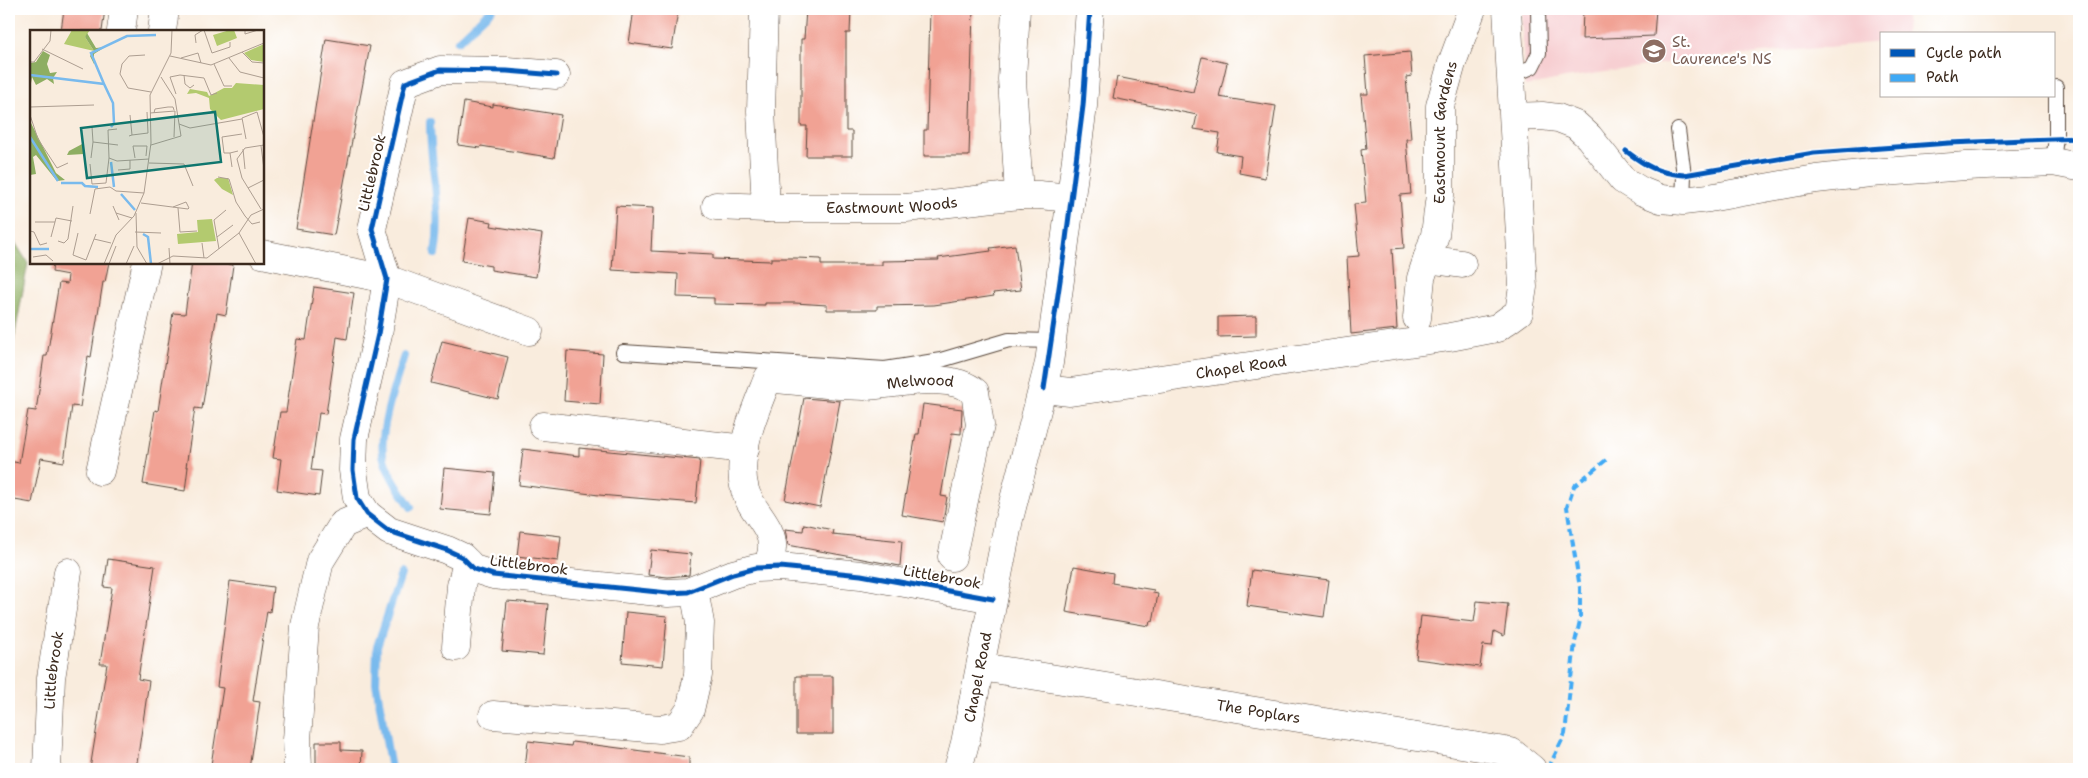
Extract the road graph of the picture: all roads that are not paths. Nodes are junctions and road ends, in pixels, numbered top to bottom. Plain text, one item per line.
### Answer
1 (124, 9) edge
2 (165, 9) edge
3 (764, 9) edge
4 (1016, 9) edge
5 (1090, 9) edge
6 (1472, 9) edge
7 (1507, 9) edge
8 (1538, 9) edge
9 (121, 30) edge
10 (162, 30) edge
11 (556, 75) dead end
12 (1511, 76) junction
13 (2056, 87) dead end
14 (1514, 117) junction
15 (1678, 130) dead end
16 (2069, 165) edge
17 (1019, 195) junction
18 (1072, 198) junction
19 (1683, 201) junction
20 (716, 206) dead end
21 (766, 208) junction
22 (264, 254) edge
23 (1426, 259) junction
24 (147, 264) edge
25 (1462, 264) dead end
26 (386, 279) junction
27 (1417, 318) dead end
28 (529, 331) dead end
29 (1052, 341) junction
30 (623, 352) dead end
31 (1044, 389) junction
32 (543, 426) dead end
33 (745, 449) junction
34 (100, 471) dead end
35 (367, 514) junction
36 (952, 557) dead end
37 (467, 562) junction
38 (767, 567) junction
39 (68, 572) dead end
40 (694, 590) junction
41 (993, 599) junction
42 (456, 647) dead end
43 (980, 667) junction
44 (493, 715) dead end
45 (47, 769) edge
46 (298, 769) edge
47 (958, 769) edge
48 (1532, 769) edge

1 - 9 street
2 - 10 street
3 - 21 street
4 - 17 street
5 - 18 street
6 - 23 street, Eastmount Gardens
7 - 12 street, Chapel Road
8 - 12 lane
11 - 26 street, Littlebrook
12 - 14 street, Chapel Road
13 - 16 lane
14 - 19 street
14 - 31 street, Chapel Road
15 - 19 lane
16 - 19 street
17 - 18 street, Eastmount Woods
17 - 21 street, Eastmount Woods
18 - 29 street
20 - 21 street, Eastmount Woods
22 - 26 street
23 - 25 street
23 - 27 street, Eastmount Gardens
24 - 34 street
26 - 28 street
26 - 35 street, Littlebrook
29 - 30 lane
29 - 31 street
31 - 41 street, Chapel Road
32 - 33 street
33 - 36 street, Melwood
33 - 38 street, Melwood
35 - 37 street, Littlebrook
35 - 46 street
37 - 40 street, Littlebrook
37 - 42 street, Littlebrook
38 - 40 street, Littlebrook
38 - 41 street, Littlebrook
39 - 45 street, Littlebrook
40 - 44 street
41 - 43 street, Chapel Road
43 - 47 street, Chapel Road
43 - 48 street, The Poplars

